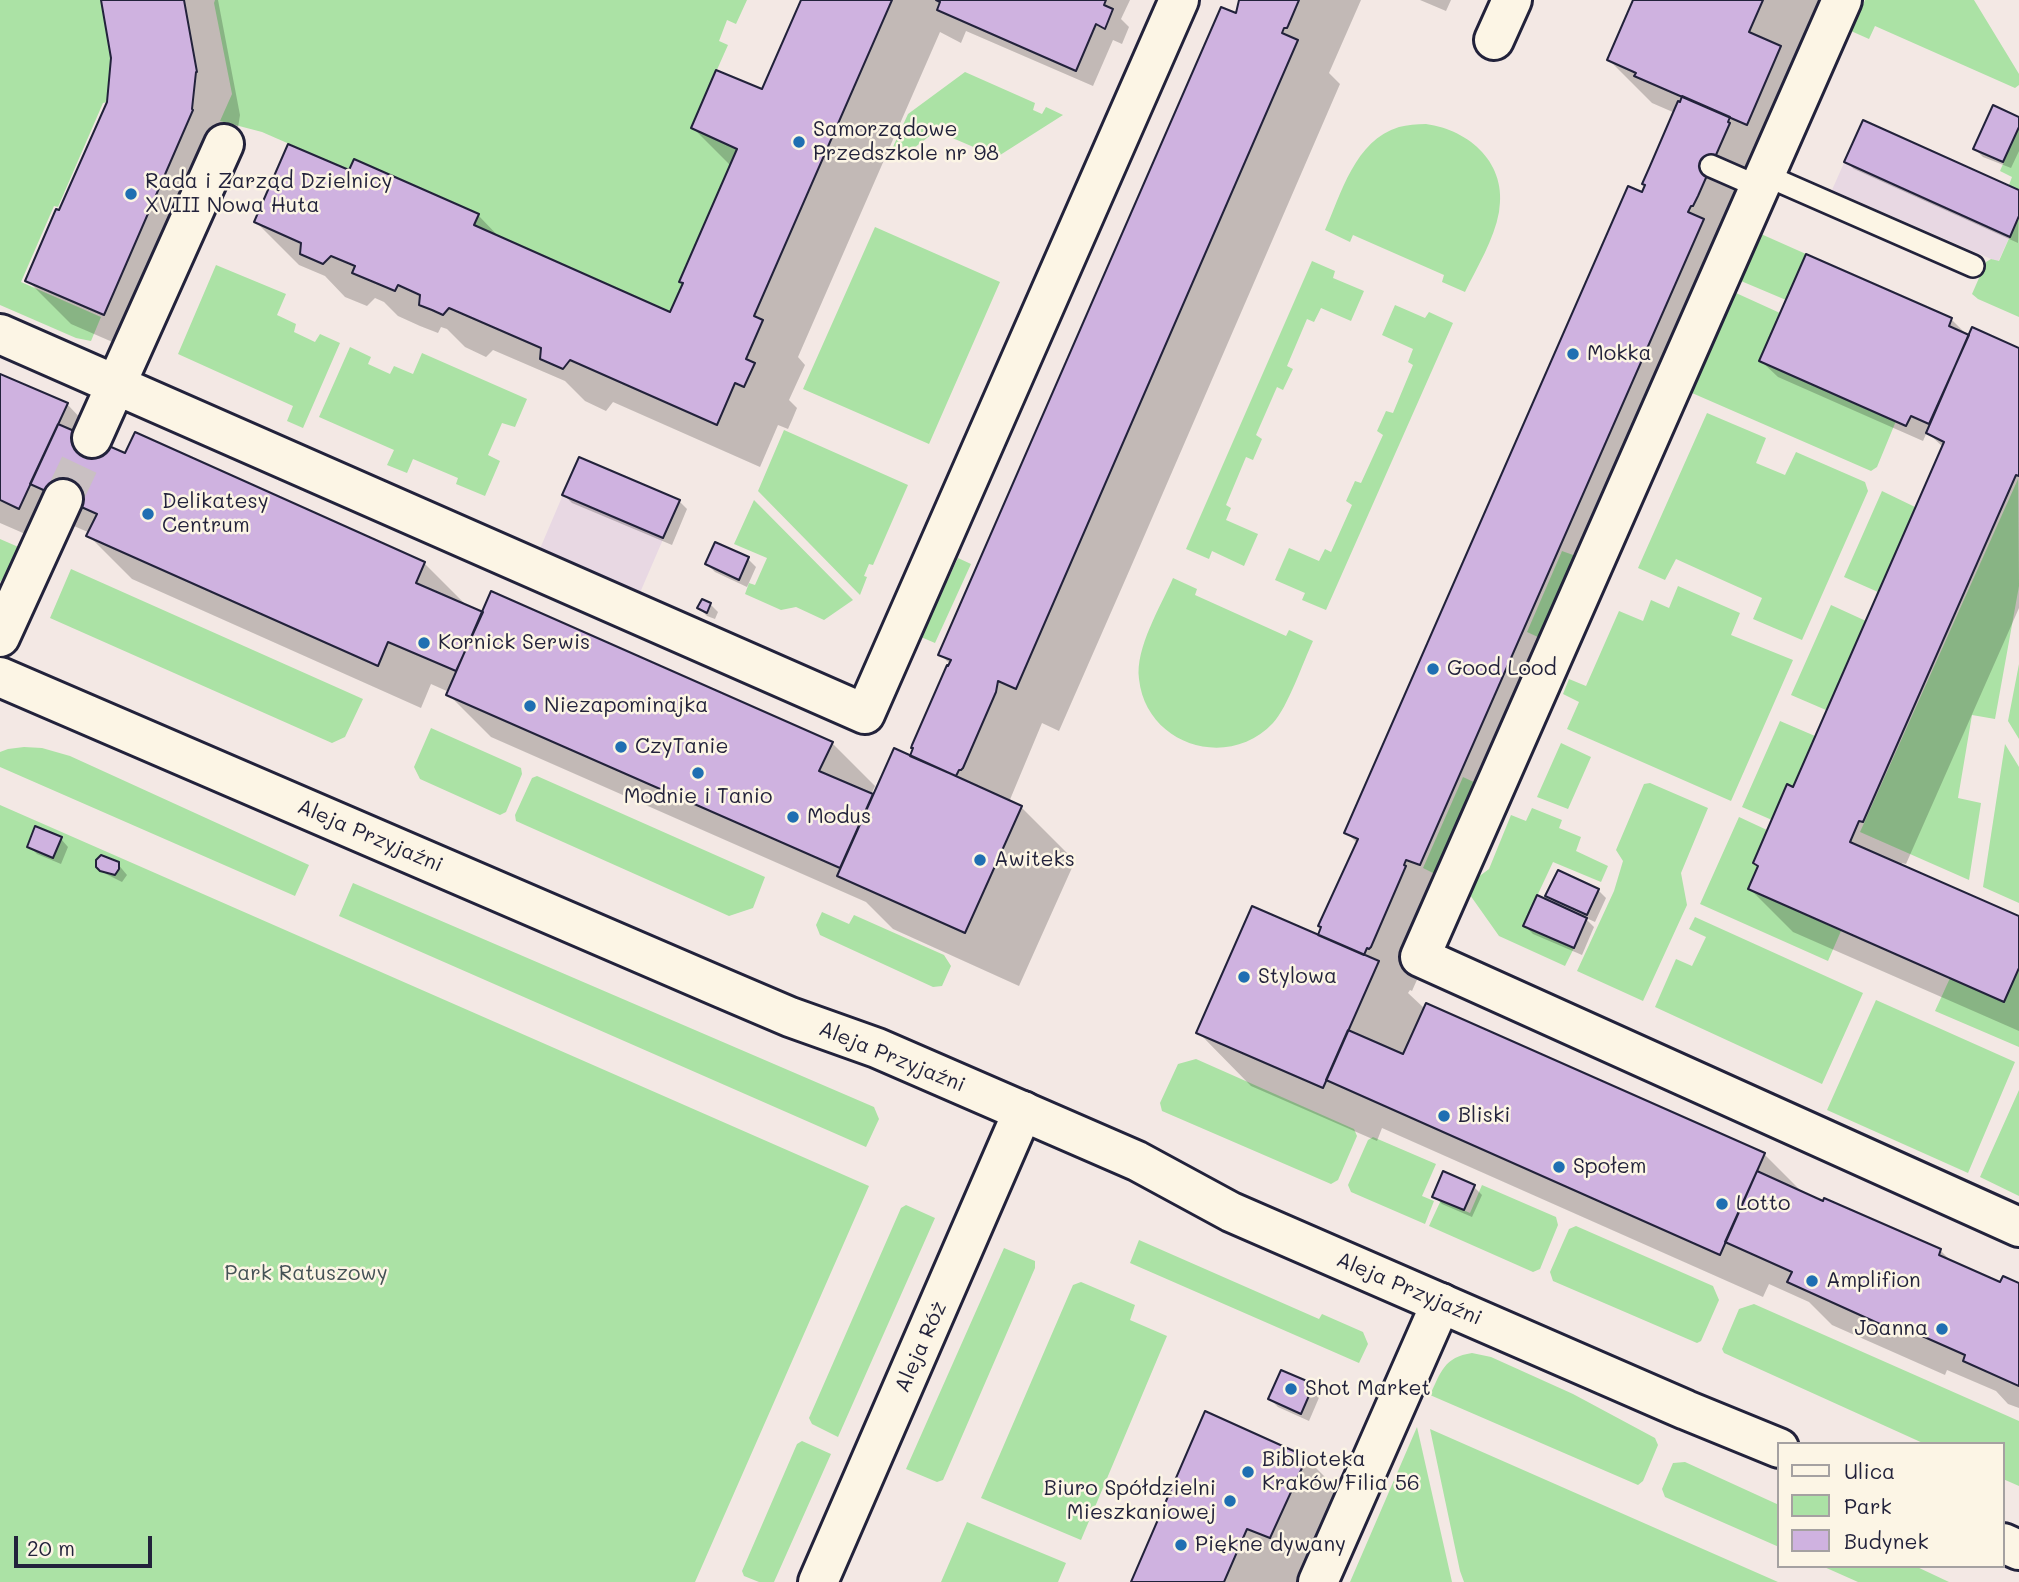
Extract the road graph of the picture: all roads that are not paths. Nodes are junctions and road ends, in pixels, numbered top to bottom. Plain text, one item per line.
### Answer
1 (1179, 0) edge
2 (1511, 0) edge
3 (1842, 0) edge
4 (1494, 40) dead end
5 (224, 144) dead end
6 (1711, 166) dead end
7 (1762, 181) junction
8 (1973, 266) dead end
9 (0, 334) edge
10 (116, 384) junction
11 (92, 438) tunnel mouth
12 (63, 499) tunnel mouth
13 (0, 637) edge
14 (0, 677) edge
15 (1023, 1111) junction
16 (2019, 1227) edge
17 (1441, 1303) junction
18 (1778, 1448) edge
19 (818, 1582) edge
20 (1318, 1582) edge

1 - 10 street
2 - 4 street
3 - 7 street
5 - 10 street
6 - 7 lane
7 - 8 lane
7 - 16 street
9 - 10 street
10 - 11 street
12 - 13 street
14 - 15 street, Aleja Przyjaźni
15 - 17 street, Aleja Przyjaźni
15 - 19 street, Aleja Róż
17 - 18 street, Aleja Przyjaźni
17 - 20 street

